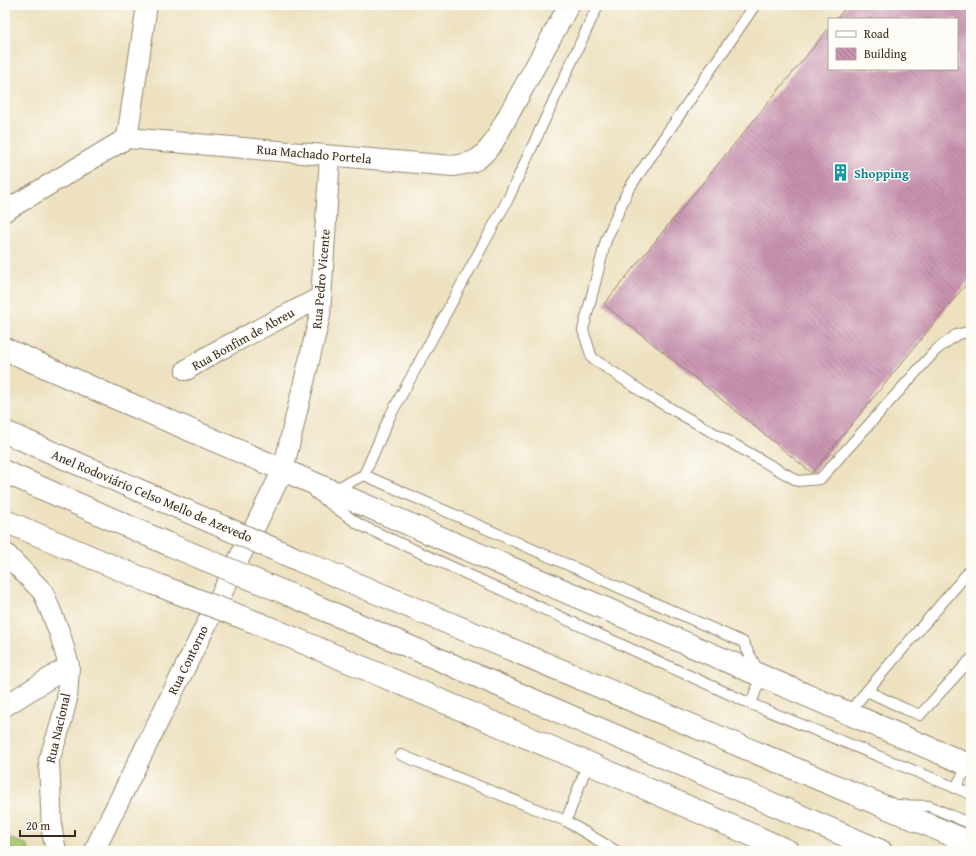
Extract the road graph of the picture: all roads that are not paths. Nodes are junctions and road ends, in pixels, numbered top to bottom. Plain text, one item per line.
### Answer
1 (147, 5) edge
2 (569, 5) edge
3 (598, 5) edge
4 (755, 5) edge
5 (127, 138) junction
6 (330, 156) junction
7 (5, 211) edge
8 (321, 297) junction
9 (971, 334) edge
10 (5, 349) edge
11 (186, 370) dead end
12 (5, 432) edge
13 (283, 470) junction
14 (5, 472) edge
15 (364, 475) junction
16 (331, 491) junction
17 (5, 521) edge
18 (5, 553) edge
19 (971, 569) edge
20 (971, 659) edge
21 (69, 666) junction
22 (761, 676) junction
23 (867, 692) junction
24 (751, 704) junction
25 (5, 706) edge
26 (848, 713) junction
27 (401, 755) dead end
28 (588, 763) junction
29 (970, 765) edge
30 (955, 788) junction
31 (971, 794) edge
32 (882, 805) junction
33 (566, 821) junction
34 (971, 824) edge
35 (971, 843) edge
36 (56, 851) edge
37 (94, 851) edge
38 (616, 851) edge
39 (788, 851) edge
40 (881, 851) edge

1 - 5 street
2 - 6 street, Rua Machado Portela
3 - 15 lane
4 - 9 lane
5 - 6 street, Rua Machado Portela
5 - 7 street
6 - 8 street, Rua Pedro Vicente
8 - 11 street, Rua Bonfim de Abreu
8 - 13 street, Rua Pedro Vicente
10 - 13 main road
12 - 32 main road, Anel Rodoviário Celso Mello de Azevedo, bridge
13 - 16 main road
13 - 24 lane
13 - 37 street, Rua Contorno
14 - 40 main road, bridge
15 - 16 lane
15 - 22 lane
16 - 22 main road
17 - 28 main road, bridge
18 - 21 street, Rua Nacional
19 - 23 lane
20 - 23 lane
21 - 25 street
21 - 36 street, Rua Nacional
22 - 24 lane
22 - 26 main road
23 - 26 lane
24 - 30 lane
26 - 29 main road
27 - 33 lane
28 - 33 lane
28 - 39 main road
29 - 30 lane
30 - 31 lane
32 - 34 lane
32 - 35 main road, Anel Rodoviário Celso Mello de Azevedo
33 - 38 lane

